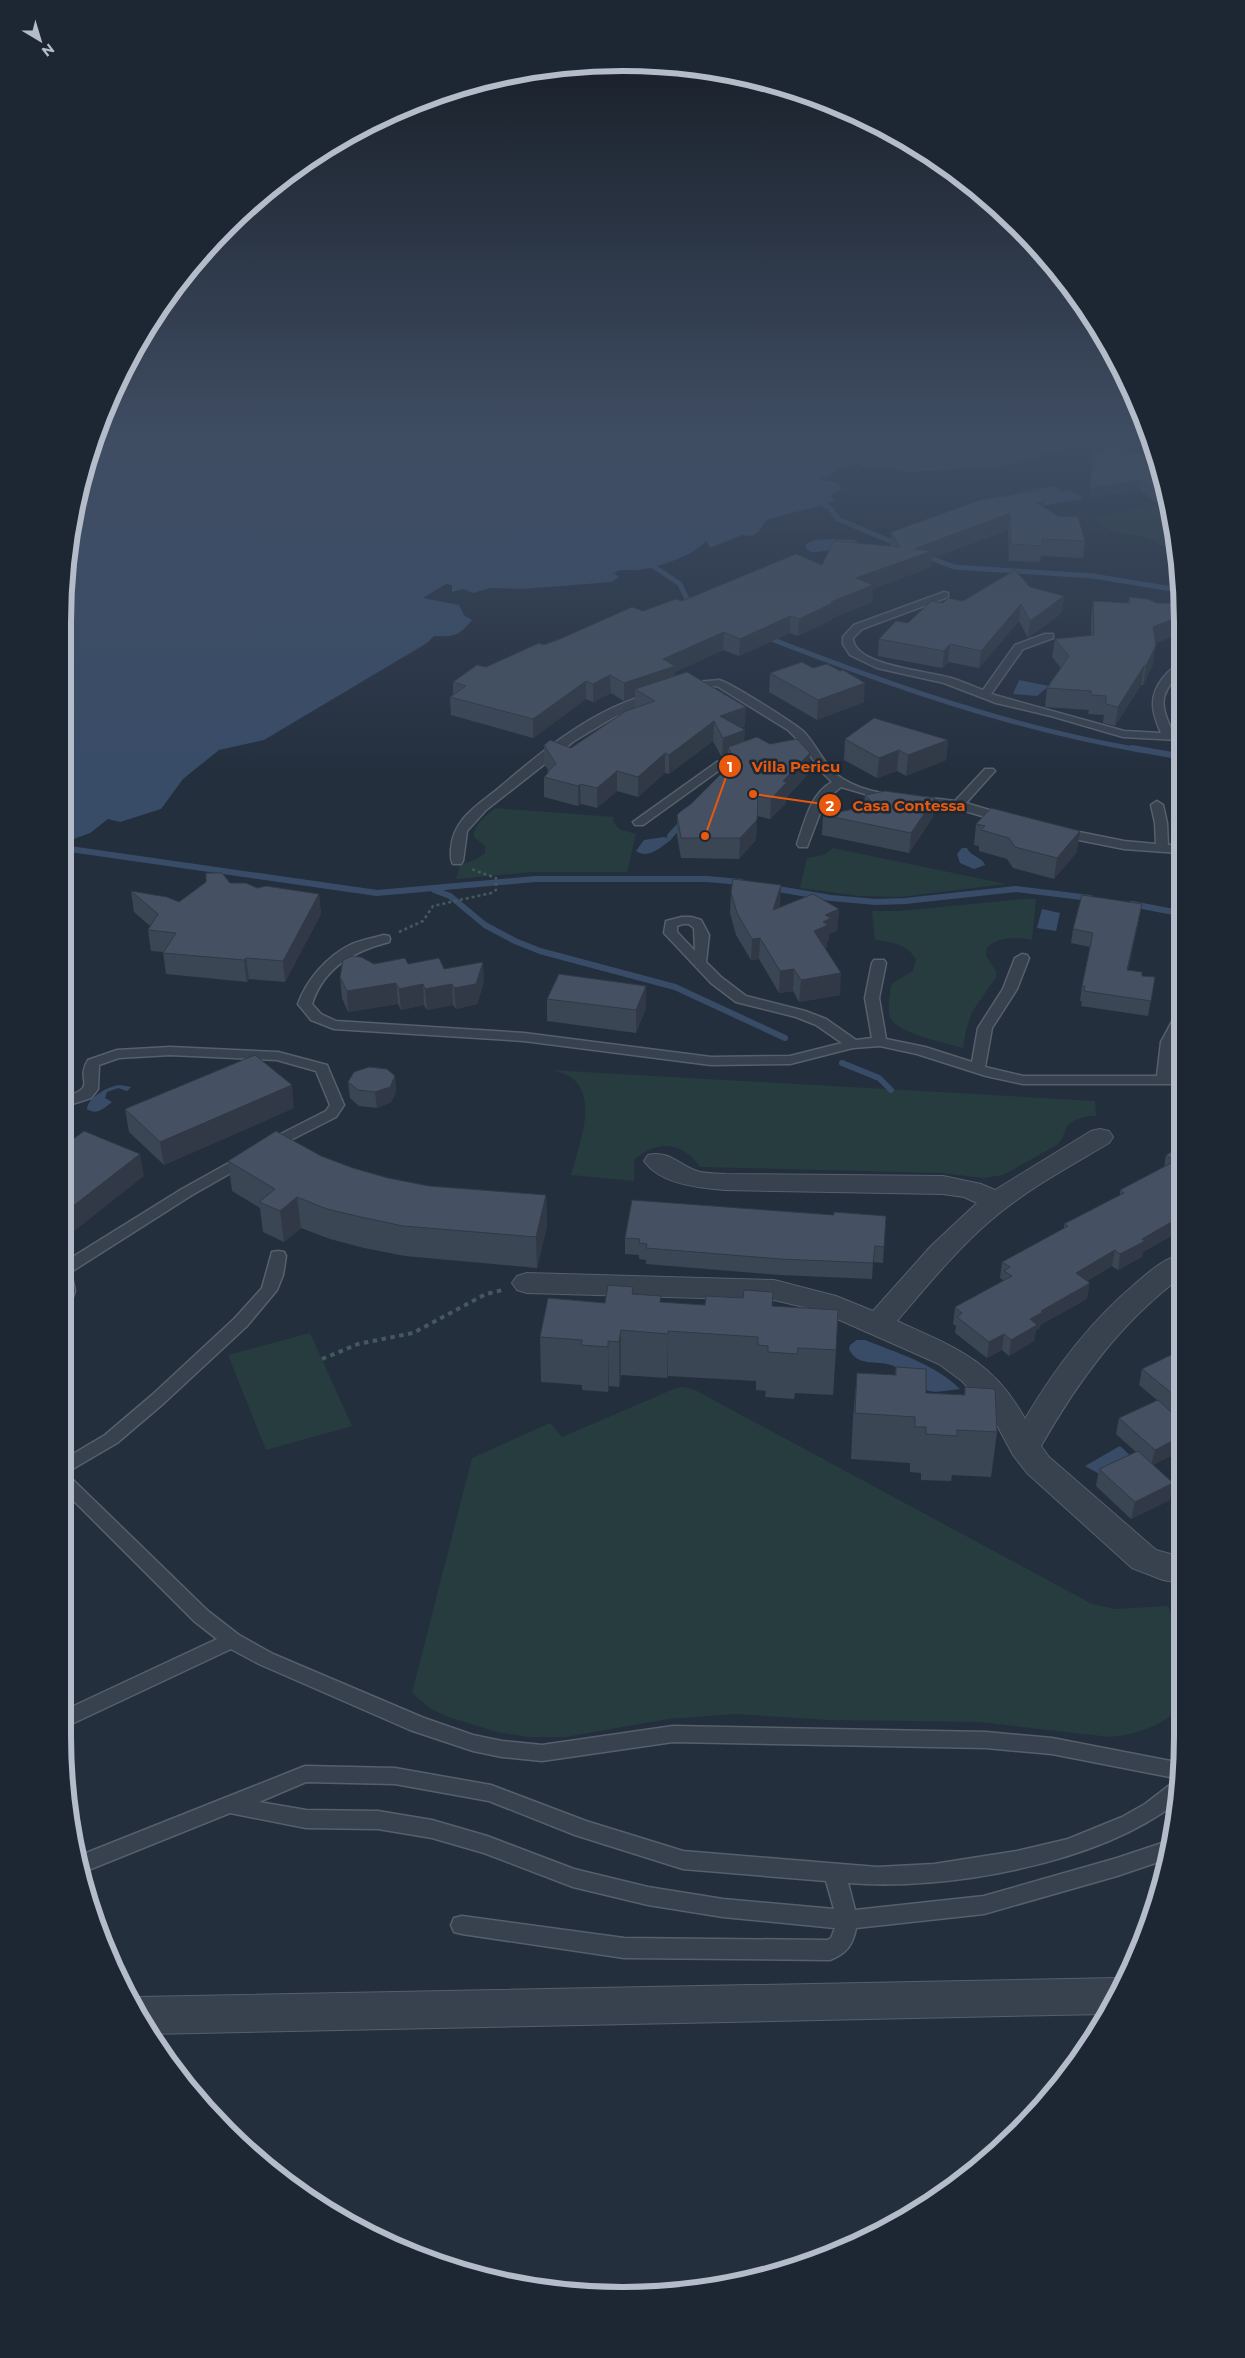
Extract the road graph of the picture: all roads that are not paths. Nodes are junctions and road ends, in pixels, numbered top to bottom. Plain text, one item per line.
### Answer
1 (944, 595) dead end
2 (1048, 636) dead end
3 (1174, 674) edge
4 (985, 695) junction
5 (1174, 738) edge
6 (804, 740) junction
7 (789, 743) edge
8 (755, 751) edge
9 (989, 771) dead end
10 (841, 782) junction
11 (958, 805) junction
12 (1157, 805) dead end
13 (639, 822) dead end
14 (1020, 822) edge
15 (1045, 829) edge
16 (804, 844) dead end
17 (1162, 847) junction
18 (1174, 848) edge
19 (457, 861) road end
20 (384, 939) road end
21 (1022, 958) dead end
22 (700, 961) dead end
23 (879, 963) dead end
24 (1174, 1028) edge
25 (880, 1042) junction
26 (853, 1044) junction
27 (978, 1069) junction
28 (1164, 1079) junction
29 (1174, 1080) edge
30 (71, 1100) edge
31 (1100, 1137) dead end
32 (658, 1161) dead end
33 (997, 1202) junction
34 (278, 1256) dead end
35 (71, 1265) edge
36 (1174, 1269) edge
37 (527, 1283) road end
38 (878, 1324) junction
39 (1024, 1447) junction
40 (71, 1463) edge
41 (71, 1488) edge
42 (1174, 1574) edge
43 (232, 1640) junction
44 (71, 1716) edge
45 (1173, 1769) edge
46 (1170, 1796) edge
47 (231, 1806) junction
48 (1161, 1852) edge
49 (86, 1862) edge
50 (834, 1872) junction
51 (846, 1920) junction
52 (462, 1925) dead end
53 (1108, 1996) edge
54 (148, 2016) edge

1 - 4 lane
2 - 4 lane
3 - 5 lane
4 - 5 lane
6 - 7 lane
6 - 10 lane
6 - 19 lane
8 - 13 lane
9 - 11 lane
10 - 11 lane
10 - 16 lane
11 - 14 lane
12 - 17 lane
15 - 17 lane
17 - 18 lane
20 - 26 lane
21 - 27 lane
22 - 26 lane
23 - 25 lane
24 - 28 lane
25 - 26 lane
25 - 27 lane
27 - 28 lane
28 - 29 lane
30 - 35 lane
31 - 33 street
32 - 33 street
33 - 38 street
34 - 40 lane
36 - 39 street
37 - 38 street
38 - 39 street
39 - 42 street
41 - 43 lane
43 - 44 lane
43 - 45 lane
46 - 50 lane
47 - 49 lane
47 - 50 lane
47 - 51 lane
48 - 51 lane
50 - 51 lane
51 - 52 lane
53 - 54 street

